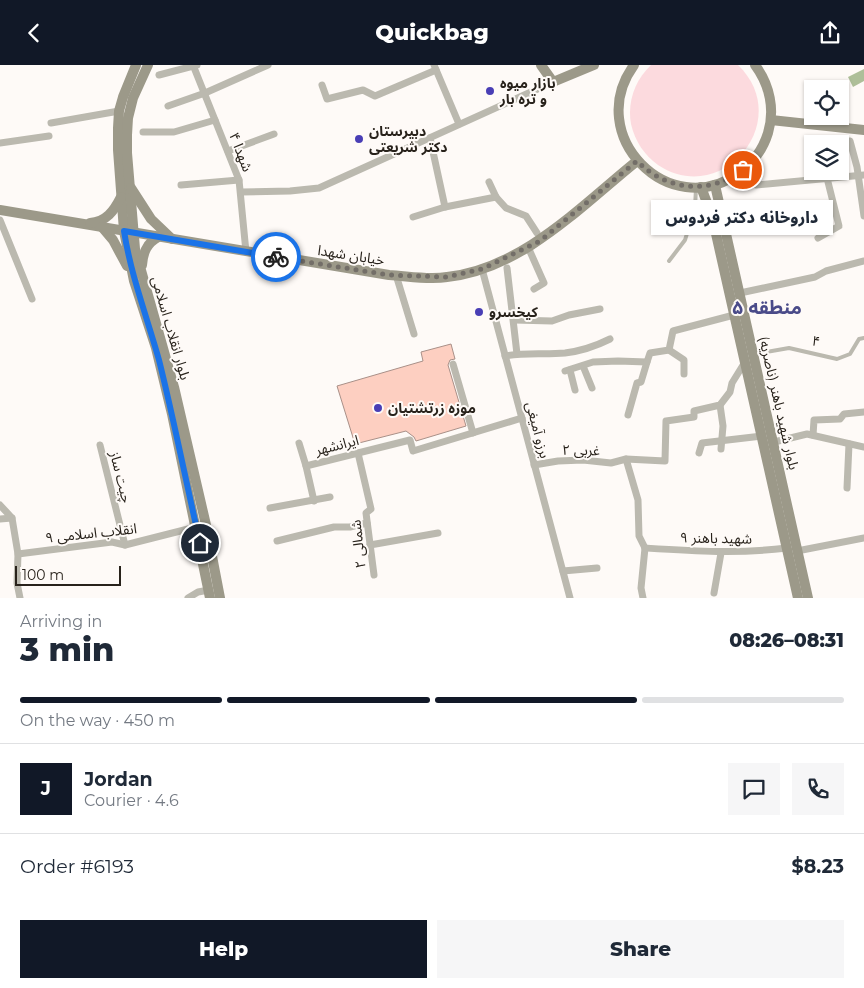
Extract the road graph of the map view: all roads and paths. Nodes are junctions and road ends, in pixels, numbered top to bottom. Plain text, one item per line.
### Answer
1 (136, 65) edge
2 (148, 65) edge
3 (195, 65) edge
4 (268, 65) edge
5 (541, 65) edge
6 (594, 65) edge
7 (634, 65) edge
8 (755, 65) edge
9 (435, 67) edge
10 (159, 75) dead end
11 (553, 81) junction
12 (322, 85) dead end
13 (205, 93) junction
14 (168, 106) dead end
15 (119, 111) junction
16 (215, 120) junction
17 (770, 120) junction
18 (51, 123) dead end
19 (459, 124) junction
20 (864, 130) edge
21 (143, 132) dead end
22 (274, 134) dead end
23 (49, 136) dead end
24 (430, 138) junction
25 (850, 141) dead end
26 (0, 143) edge
27 (228, 151) junction
28 (637, 161) junction
29 (743, 170) junction
30 (861, 175) edge
31 (238, 180) junction
32 (807, 180) edge
33 (828, 180) edge
34 (489, 181) dead end
35 (130, 185) junction
36 (181, 185) dead end
37 (715, 185) junction
38 (698, 187) junction
39 (241, 192) junction
40 (121, 197) junction
41 (496, 197) junction
42 (446, 207) junction
43 (0, 210) edge
44 (864, 216) edge
45 (413, 217) dead end
46 (0, 220) edge
47 (76, 223) junction
48 (102, 227) junction
49 (129, 232) junction
50 (537, 233) dead end
51 (158, 237) junction
52 (818, 238) dead end
53 (172, 239) junction
54 (528, 247) junction
55 (246, 252) junction
56 (669, 261) dead end
57 (864, 261) edge
58 (507, 268) dead end
59 (482, 269) junction
60 (396, 275) junction
61 (138, 278) junction
62 (534, 289) dead end
63 (740, 293) junction
64 (32, 299) dead end
65 (148, 309) junction
66 (600, 309) dead end
67 (734, 315) junction
68 (514, 320) junction
69 (414, 334) dead end
70 (864, 338) edge
71 (610, 339) dead end
72 (585, 349) junction
73 (668, 350) junction
74 (517, 354) junction
75 (753, 354) junction
76 (505, 355) junction
77 (593, 362) junction
78 (647, 362) junction
79 (745, 362) junction
80 (453, 364) dead end
81 (583, 366) junction
82 (684, 374) dead end
83 (592, 388) dead end
84 (575, 390) dead end
85 (720, 405) junction
86 (864, 412) edge
87 (628, 415) dead end
88 (522, 418) junction
89 (473, 433) junction
90 (812, 435) junction
91 (762, 436) junction
92 (722, 441) junction
93 (774, 442) junction
94 (299, 443) dead end
95 (849, 444) junction
96 (100, 445) dead end
97 (864, 447) edge
98 (721, 449) dead end
99 (358, 453) junction
100 (699, 453) dead end
101 (626, 459) junction
102 (534, 465) junction
103 (306, 467) junction
104 (775, 470) junction
105 (847, 488) dead end
106 (330, 497) dead end
107 (314, 501) junction
108 (0, 505) edge
109 (270, 508) dead end
110 (12, 518) junction
111 (0, 519) edge
112 (367, 523) junction
113 (196, 527) junction
114 (438, 533) dead end
115 (864, 538) edge
116 (277, 541) dead end
117 (125, 545) junction
118 (370, 545) junction
119 (645, 548) junction
120 (787, 548) junction
121 (797, 551) junction
122 (721, 553) junction
123 (18, 554) junction
124 (597, 568) dead end
125 (563, 571) junction
126 (374, 575) dead end
127 (714, 593) dead end
128 (209, 594) edge
129 (20, 598) edge
130 (188, 598) edge
131 (220, 598) edge
132 (570, 598) edge
133 (643, 598) edge
134 (798, 598) edge
135 (808, 598) edge

1 - 15 main road, بلوار انقلاب اسلامی
2 - 35 main road, بلوار انقلاب اسلامی
3 - 10 street
3 - 13 street, شهدا ۴
4 - 13 street
5 - 11 main road
6 - 11 main road
7 - 28 main road
8 - 17 main road
9 - 12 street
9 - 19 street
11 - 19 street
13 - 14 street
13 - 16 street, شهدا ۴
15 - 18 street
15 - 40 main road, بلوار انقلاب اسلامی
16 - 21 street
16 - 27 street, شهدا ۴
17 - 20 main road
17 - 29 main road
19 - 24 street
22 - 27 street
23 - 26 street
24 - 39 street
24 - 42 street
25 - 30 street
27 - 31 street, شهدا ۴
28 - 38 main road
28 - 54 main road, خیابان شهدا
29 - 32 street
29 - 37 main road
30 - 44 street
31 - 36 street
31 - 39 street, شهدا ۴
33 - 52 street
34 - 41 street
35 - 49 main road, بلوار انقلاب اسلامی
35 - 53 main road
37 - 38 main road
37 - 63 main road, بلوار شهید باهنر (ناصریه)
38 - 56 lane
38 - 67 main road, بلوار شهید باهنر (ناصریه)
39 - 55 street, شهدا ۴
40 - 47 main road
40 - 49 main road, بلوار انقلاب اسلامی
41 - 42 street
41 - 50 street
42 - 45 street
43 - 47 main road, خیابان شهدا
46 - 64 street
47 - 48 main road, خیابان شهدا
48 - 49 main road, خیابان شهدا
48 - 61 main road
49 - 51 main road, خیابان شهدا
49 - 61 main road, بلوار انقلاب اسلامی
51 - 53 main road, خیابان شهدا
51 - 61 main road
53 - 55 main road, خیابان شهدا
54 - 59 main road, خیابان شهدا
54 - 62 street
55 - 60 main road, خیابان شهدا
57 - 63 street
58 - 68 street
59 - 60 main road, خیابان شهدا
59 - 76 street, برزو آمیغی
60 - 69 street
61 - 65 main road, بلوار انقلاب اسلامی
63 - 75 main road, بلوار شهید باهنر (ناصریه)
65 - 113 main road, بلوار انقلاب اسلامی
65 - 131 main road, بلوار انقلاب اسلامی
66 - 68 street
67 - 73 street
67 - 79 main road, بلوار شهید باهنر (ناصریه)
68 - 74 street
70 - 75 lane, ۴
71 - 72 street
72 - 74 street
72 - 77 street
73 - 78 street
73 - 82 street
74 - 76 street
75 - 93 main road, بلوار شهید باهنر (ناصریه)
76 - 88 street, برزو آمیغی
77 - 78 street
77 - 81 street
78 - 87 street
79 - 85 street
79 - 91 main road, بلوار شهید باهنر (ناصریه)
80 - 89 street
81 - 83 street
81 - 84 street
85 - 92 street
85 - 101 street, ۲ غربی
86 - 90 street
88 - 89 street
88 - 102 street, برزو آمیغی
89 - 99 street, ایرانشهر
90 - 93 street
90 - 95 street
91 - 92 street
91 - 104 main road, بلوار شهید باهنر (ناصریه)
92 - 98 street
92 - 100 street
93 - 104 main road, بلوار شهید باهنر (ناصریه)
94 - 103 street
95 - 97 street
95 - 105 street
96 - 117 street, چیت ساز
99 - 103 street, ایرانشهر
99 - 112 street, ۲ شمالی
101 - 102 street, ۲ غربی
101 - 119 street
102 - 125 street, برزو آمیغی
103 - 107 street, ایرانشهر
104 - 120 main road, بلوار شهید باهنر (ناصریه)
104 - 121 main road, بلوار شهید باهنر (ناصریه)
106 - 107 street
107 - 109 street
108 - 110 street
110 - 111 street
110 - 123 street
112 - 116 street
112 - 118 street, ۲ شمالی
113 - 117 street, انقلاب اسلامی ۹
113 - 128 main road, بلوار انقلاب اسلامی
114 - 118 street
115 - 121 street
117 - 123 street, انقلاب اسلامی ۹
118 - 126 street, ۲ شمالی
119 - 122 street, شهید باهنر ۹
119 - 133 street
120 - 122 street, شهید باهنر ۹
120 - 134 main road, بلوار شهید باهنر (ناصریه)
121 - 135 main road, بلوار شهید باهنر (ناصریه)
122 - 127 street
123 - 129 street
124 - 125 street
125 - 132 street, برزو آمیغی
128 - 130 street

